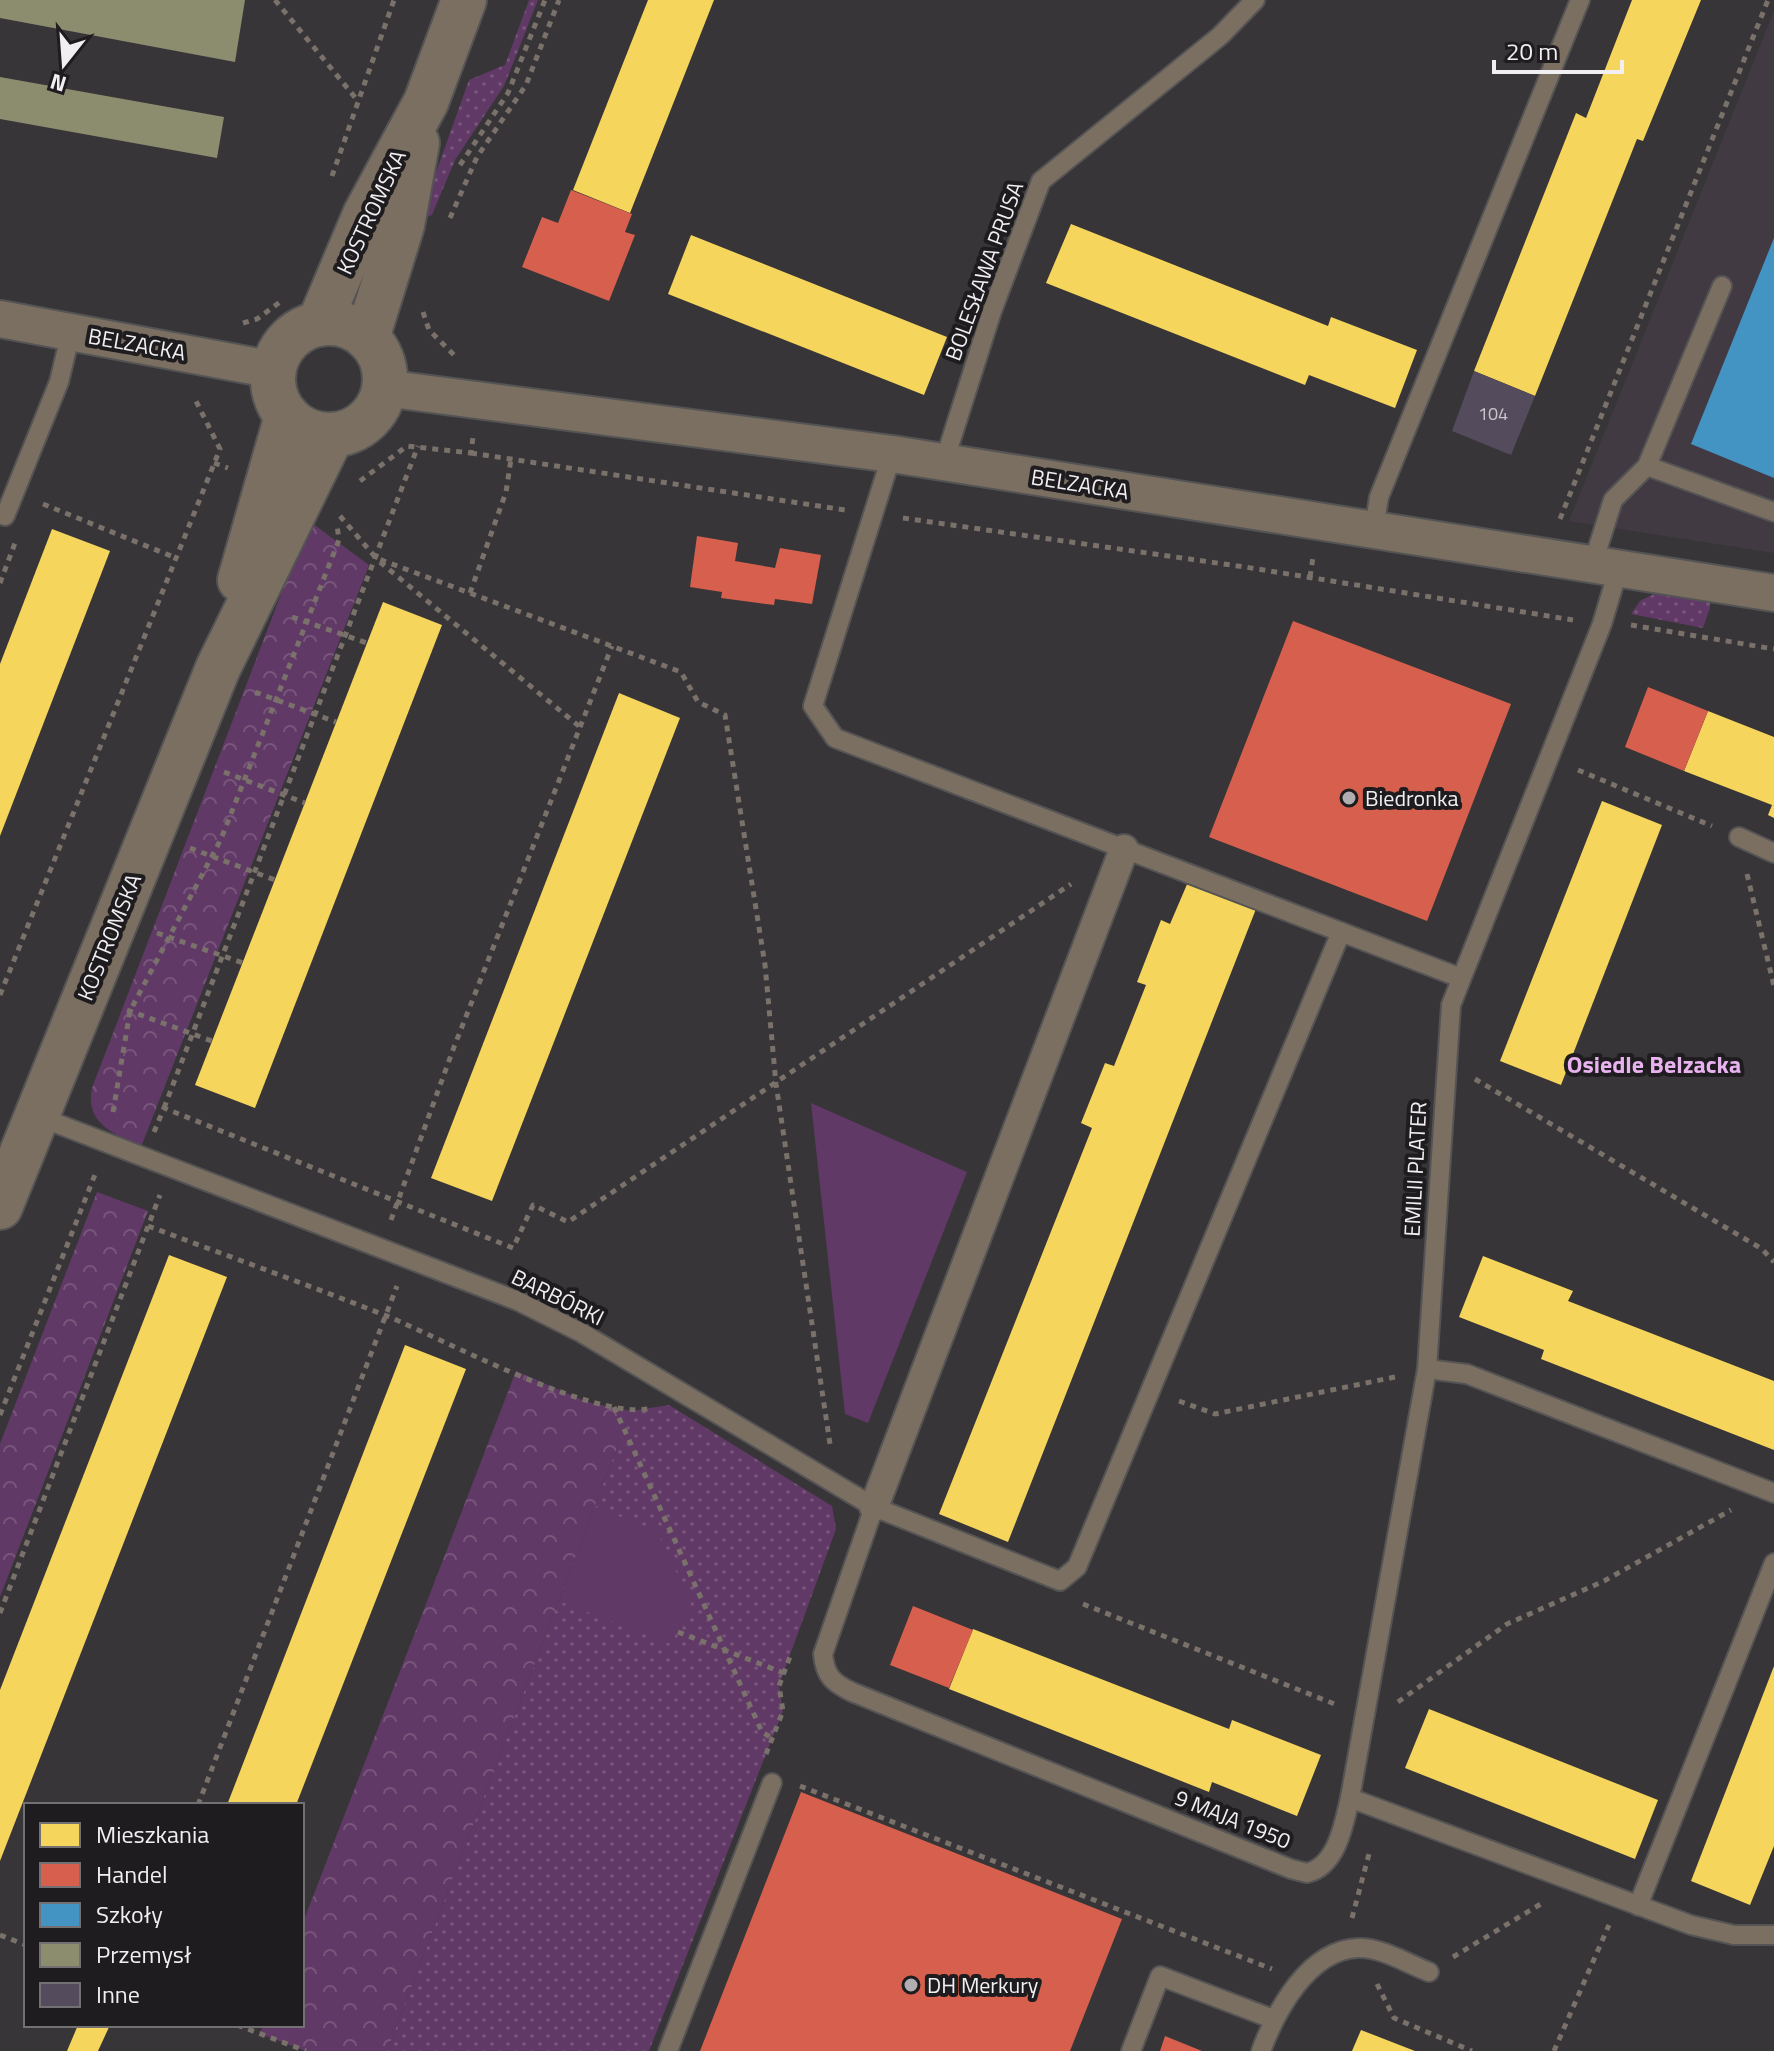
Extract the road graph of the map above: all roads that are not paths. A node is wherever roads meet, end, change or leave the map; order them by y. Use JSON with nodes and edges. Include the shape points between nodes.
{"nodes":[{"id":1,"x":464,"y":0,"type":"edge"},
{"id":2,"x":1255,"y":0,"type":"edge"},
{"id":3,"x":1580,"y":0,"type":"edge"},
{"id":4,"x":426,"y":102,"type":"junction"},
{"id":5,"x":1722,"y":286,"type":"dead end"},
{"id":6,"x":0,"y":319,"type":"edge"},
{"id":7,"x":319,"y":324,"type":"junction"},
{"id":8,"x":71,"y":332,"type":"junction"},
{"id":9,"x":367,"y":338,"type":"junction"},
{"id":10,"x":274,"y":370,"type":"junction"},
{"id":11,"x":384,"y":388,"type":"junction"},
{"id":12,"x":287,"y":416,"type":"junction"},
{"id":13,"x":332,"y":435,"type":"junction"},
{"id":14,"x":892,"y":454,"type":"junction"},
{"id":15,"x":944,"y":462,"type":"junction"},
{"id":16,"x":1647,"y":466,"type":"junction"},
{"id":17,"x":1774,"y":512,"type":"edge"},
{"id":18,"x":5,"y":516,"type":"dead end"},
{"id":19,"x":1374,"y":528,"type":"junction"},
{"id":20,"x":1606,"y":565,"type":"junction"},
{"id":21,"x":1774,"y":593,"type":"edge"},
{"id":22,"x":217,"y":672,"type":"junction"},
{"id":23,"x":1739,"y":837,"type":"road end"},
{"id":24,"x":1124,"y":849,"type":"junction"},
{"id":25,"x":1774,"y":853,"type":"edge"},
{"id":26,"x":1341,"y":932,"type":"junction"},
{"id":27,"x":1461,"y":978,"type":"junction"},
{"id":28,"x":37,"y":1116,"type":"junction"},
{"id":29,"x":0,"y":1207,"type":"edge"},
{"id":30,"x":1427,"y":1369,"type":"junction"},
{"id":31,"x":1770,"y":1491,"type":"edge"},
{"id":32,"x":874,"y":1507,"type":"junction"},
{"id":33,"x":1774,"y":1563,"type":"edge"},
{"id":34,"x":780,"y":1782,"type":"road end"},
{"id":35,"x":1350,"y":1798,"type":"junction"},
{"id":36,"x":1638,"y":1906,"type":"junction"},
{"id":37,"x":1774,"y":1935,"type":"edge"},
{"id":38,"x":1429,"y":1972,"type":"road end"},
{"id":39,"x":1273,"y":2019,"type":"junction"},
{"id":40,"x":668,"y":2051,"type":"edge"},
{"id":41,"x":1131,"y":2051,"type":"edge"},
{"id":42,"x":1261,"y":2051,"type":"edge"}],
"edges":[{"from":1,"to":4,"type":"street","name":"KOSTROMSKA"},
{"from":2,"to":15,"type":"lane","name":"BOLESŁAWA PRUSA","via":[[1220,36],[1041,181]]},
{"from":3,"to":19,"type":"lane","via":[[1379,497]]},
{"from":4,"to":7,"type":"street","name":"KOSTROMSKA","via":[[365,215]]},
{"from":4,"to":9,"type":"street","name":"KOSTROMSKA","via":[[402,225]]},
{"from":5,"to":16,"type":"lane"},
{"from":6,"to":8,"type":"street","name":"BELZACKA"},
{"from":7,"to":9,"type":"street","via":[[345,325]]},
{"from":7,"to":10,"type":"street","via":[[285,345]]},
{"from":8,"to":10,"type":"street","name":"BELZACKA"},
{"from":8,"to":18,"type":"lane","via":[[59,382]]},
{"from":9,"to":11,"type":"street","via":[[382,360]]},
{"from":10,"to":12,"type":"street","via":[[275,394]]},
{"from":11,"to":13,"type":"street","via":[[366,421]]},
{"from":11,"to":14,"type":"street","name":"BELZACKA"},
{"from":12,"to":13,"type":"street","via":[[307,430]]},
{"from":12,"to":22,"type":"street","name":"KOSTROMSKA"},
{"from":13,"to":22,"type":"street","name":"KOSTROMSKA"},
{"from":14,"to":15,"type":"street","name":"BELZACKA"},
{"from":14,"to":24,"type":"lane","via":[[813,706],[835,738]]},
{"from":15,"to":19,"type":"street","name":"BELZACKA"},
{"from":16,"to":17,"type":"lane"},
{"from":16,"to":20,"type":"lane","name":"EMILII PLATER","via":[[1613,500]]},
{"from":19,"to":20,"type":"street","name":"BELZACKA"},
{"from":20,"to":21,"type":"street","name":"BELZACKA"},
{"from":20,"to":27,"type":"lane","name":"EMILII PLATER","via":[[1602,624]]},
{"from":22,"to":28,"type":"street","name":"KOSTROMSKA"},
{"from":23,"to":25,"type":"lane"},
{"from":24,"to":26,"type":"lane"},
{"from":24,"to":32,"type":"street"},
{"from":26,"to":27,"type":"lane"},
{"from":26,"to":32,"type":"lane","name":"BARBÓRKI","via":[[1077,1567],[1060,1581]]},
{"from":27,"to":30,"type":"lane","name":"EMILII PLATER","via":[[1447,1028]]},
{"from":28,"to":29,"type":"street","name":"KOSTROMSKA"},
{"from":28,"to":32,"type":"lane","name":"BARBÓRKI","via":[[518,1301],[582,1333]]},
{"from":30,"to":31,"type":"lane","via":[[1467,1374]]},
{"from":30,"to":35,"type":"lane","name":"EMILII PLATER"},
{"from":32,"to":35,"type":"lane","name":"9 MAJA 1950","via":[[823,1654],[825,1671],[834,1683],[1307,1873],[1317,1871],[1334,1849]]},
{"from":33,"to":36,"type":"lane"},
{"from":34,"to":40,"type":"lane"},
{"from":35,"to":36,"type":"lane"},
{"from":36,"to":37,"type":"lane","via":[[1734,1935]]},
{"from":38,"to":39,"type":"lane","via":[[1373,1950],[1343,1951],[1328,1957],[1302,1981]]},
{"from":39,"to":41,"type":"lane","via":[[1160,1976]]},
{"from":39,"to":42,"type":"lane"}]}
